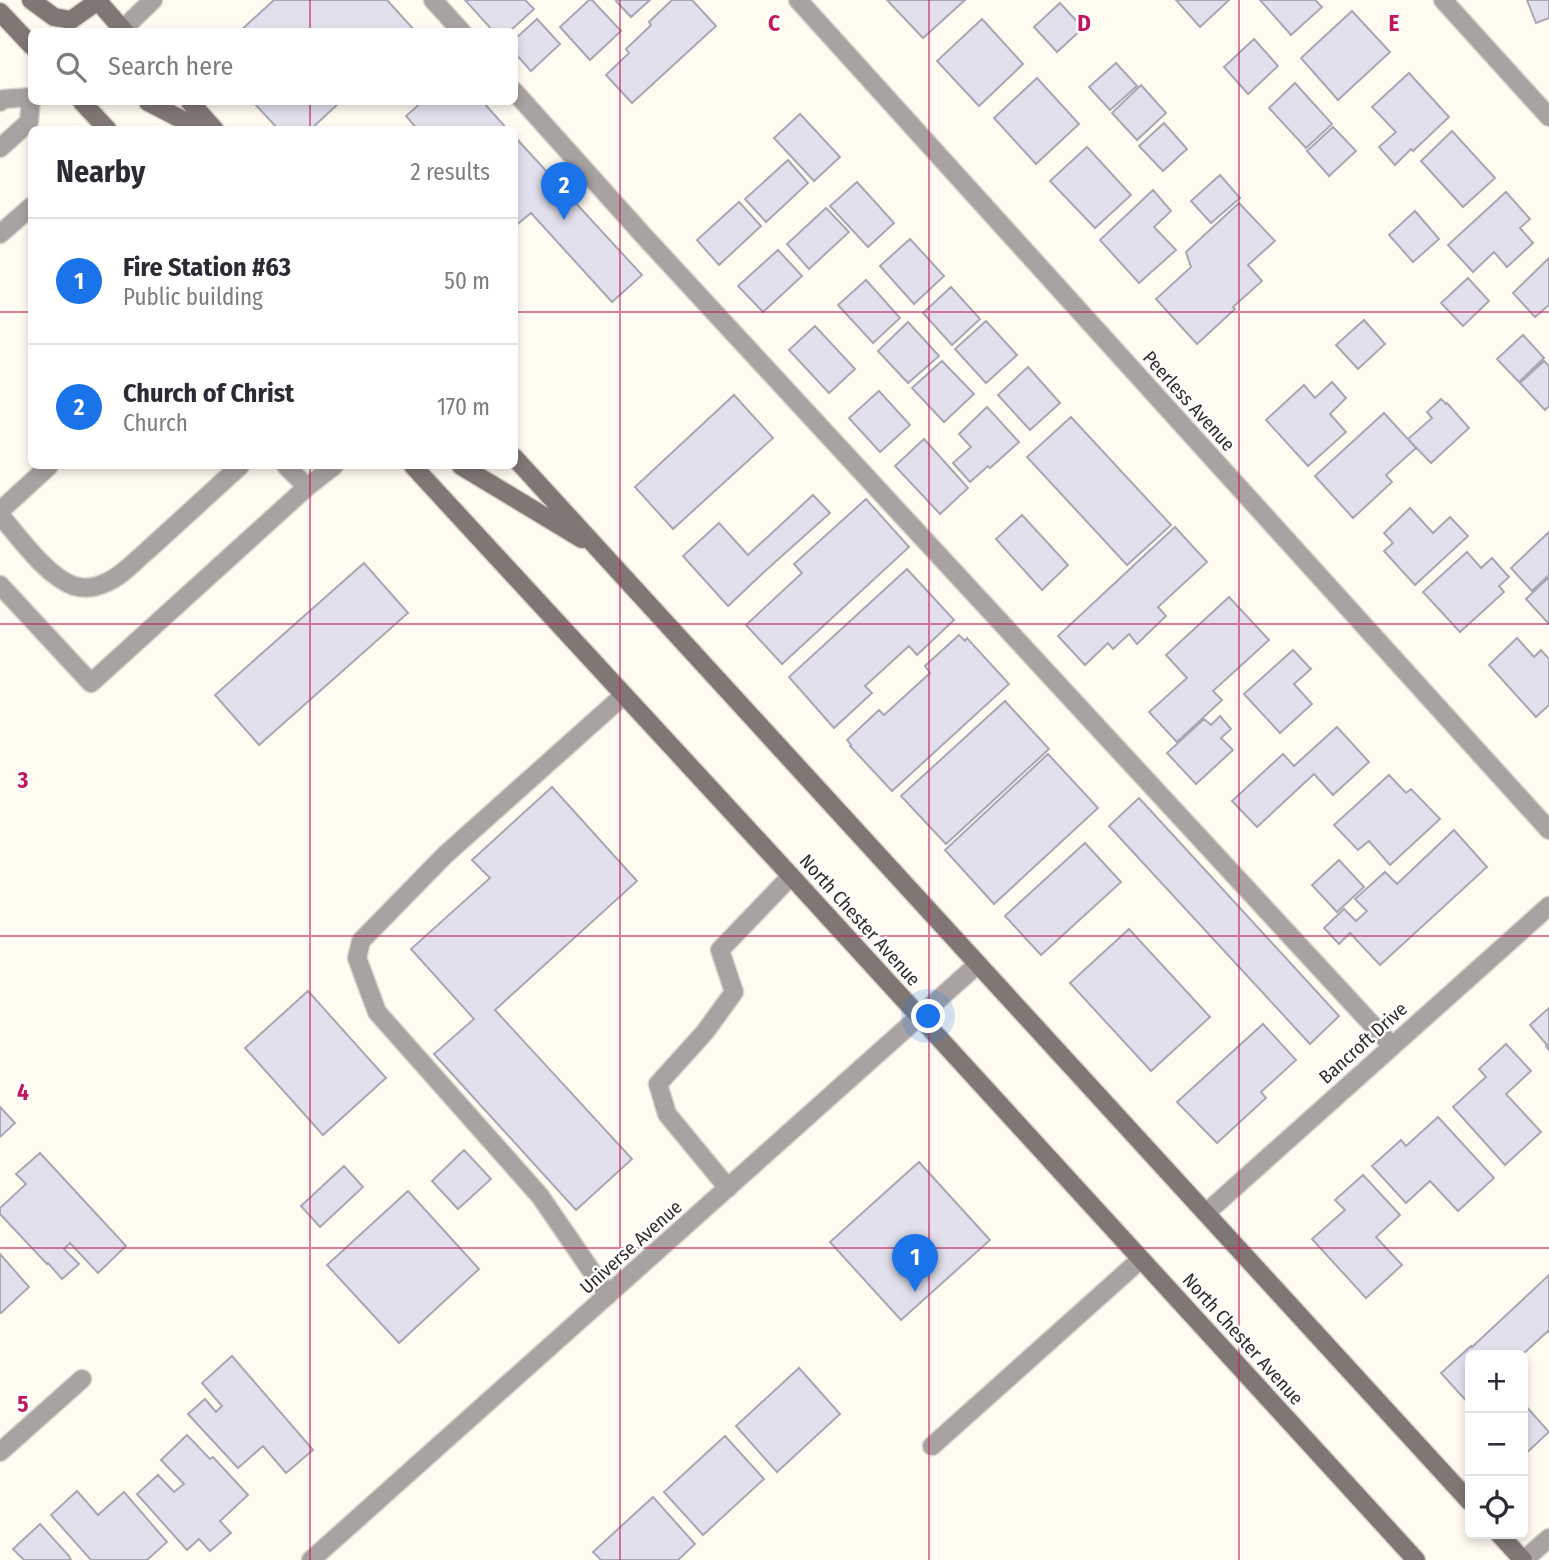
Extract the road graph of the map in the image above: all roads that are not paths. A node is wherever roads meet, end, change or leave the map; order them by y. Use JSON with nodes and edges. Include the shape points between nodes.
{"nodes":[{"id":1,"x":31,"y":0,"type":"edge"},
{"id":2,"x":97,"y":0,"type":"edge"},
{"id":3,"x":153,"y":0,"type":"edge"},
{"id":4,"x":433,"y":0,"type":"edge"},
{"id":5,"x":798,"y":0,"type":"edge"},
{"id":6,"x":1443,"y":0,"type":"edge"},
{"id":7,"x":0,"y":12,"type":"edge"},
{"id":8,"x":122,"y":28,"type":"edge"},
{"id":9,"x":126,"y":28,"type":"edge"},
{"id":10,"x":458,"y":28,"type":"edge"},
{"id":11,"x":28,"y":42,"type":"edge"},
{"id":12,"x":518,"y":95,"type":"edge"},
{"id":13,"x":28,"y":97,"type":"edge"},
{"id":14,"x":0,"y":102,"type":"edge"},
{"id":15,"x":30,"y":105,"type":"edge"},
{"id":16,"x":85,"y":105,"type":"edge"},
{"id":17,"x":154,"y":105,"type":"edge"},
{"id":18,"x":193,"y":105,"type":"edge"},
{"id":19,"x":1549,"y":117,"type":"edge"},
{"id":20,"x":104,"y":126,"type":"edge"},
{"id":21,"x":194,"y":126,"type":"edge"},
{"id":22,"x":211,"y":126,"type":"edge"},
{"id":23,"x":0,"y":148,"type":"edge"},
{"id":24,"x":28,"y":210,"type":"edge"},
{"id":25,"x":0,"y":234,"type":"edge"},
{"id":26,"x":518,"y":461,"type":"edge"},
{"id":27,"x":46,"y":469,"type":"edge"},
{"id":28,"x":237,"y":469,"type":"edge"},
{"id":29,"x":289,"y":469,"type":"edge"},
{"id":30,"x":330,"y":469,"type":"edge"},
{"id":31,"x":416,"y":469,"type":"edge"},
{"id":32,"x":466,"y":469,"type":"edge"},
{"id":33,"x":307,"y":487,"type":"junction"},
{"id":34,"x":0,"y":513,"type":"edge"},
{"id":35,"x":600,"y":550,"type":"junction"},
{"id":36,"x":0,"y":584,"type":"edge"},
{"id":37,"x":624,"y":695,"type":"junction"},
{"id":38,"x":1549,"y":830,"type":"edge"},
{"id":39,"x":791,"y":876,"type":"junction"},
{"id":40,"x":1549,"y":906,"type":"edge"},
{"id":41,"x":978,"y":964,"type":"junction"},
{"id":42,"x":920,"y":1017,"type":"junction"},
{"id":43,"x":1392,"y":1046,"type":"junction"},
{"id":44,"x":728,"y":1188,"type":"junction"},
{"id":45,"x":1206,"y":1213,"type":"junction"},
{"id":46,"x":1142,"y":1259,"type":"junction"},
{"id":47,"x":608,"y":1295,"type":"junction"},
{"id":48,"x":82,"y":1379,"type":"dead end"},
{"id":49,"x":932,"y":1446,"type":"dead end"},
{"id":50,"x":0,"y":1452,"type":"edge"},
{"id":51,"x":1465,"y":1497,"type":"edge"},
{"id":52,"x":1549,"y":1538,"type":"edge"},
{"id":53,"x":1504,"y":1539,"type":"edge"},
{"id":54,"x":312,"y":1560,"type":"edge"},
{"id":55,"x":1416,"y":1560,"type":"edge"},
{"id":56,"x":1524,"y":1560,"type":"edge"}],
"edges":[{"from":1,"to":2,"type":"main road","via":[[54,17],[71,20]]},
{"from":2,"to":8,"type":"main road"},
{"from":3,"to":9,"type":"street"},
{"from":4,"to":10,"type":"street"},
{"from":5,"to":38,"type":"street","name":"Peerless Avenue"},
{"from":6,"to":19,"type":"street"},
{"from":7,"to":11,"type":"main road"},
{"from":12,"to":43,"type":"street"},
{"from":13,"to":14,"type":"street"},
{"from":15,"to":23,"type":"street","via":[[29,122]]},
{"from":16,"to":20,"type":"main road"},
{"from":17,"to":21,"type":"main road"},
{"from":18,"to":22,"type":"main road"},
{"from":24,"to":25,"type":"street"},
{"from":26,"to":35,"type":"main road"},
{"from":27,"to":34,"type":"street"},
{"from":28,"to":34,"type":"street","via":[[121,573],[91,588],[60,579]]},
{"from":29,"to":33,"type":"street"},
{"from":30,"to":33,"type":"street"},
{"from":31,"to":37,"type":"main road","name":"North Chester Avenue"},
{"from":32,"to":35,"type":"main road"},
{"from":33,"to":36,"type":"street","via":[[91,683]]},
{"from":35,"to":41,"type":"main road"},
{"from":37,"to":39,"type":"main road","name":"North Chester Avenue"},
{"from":37,"to":47,"type":"street","via":[[445,855],[361,941],[358,958],[377,1012],[540,1196]]},
{"from":39,"to":42,"type":"main road","name":"North Chester Avenue"},
{"from":39,"to":44,"type":"street","via":[[720,950],[734,992],[658,1084],[667,1114]]},
{"from":40,"to":43,"type":"street","name":"Bancroft Drive"},
{"from":41,"to":42,"type":"street","name":"Universe Avenue"},
{"from":41,"to":45,"type":"main road"},
{"from":42,"to":44,"type":"street","name":"Universe Avenue"},
{"from":42,"to":46,"type":"main road","name":"North Chester Avenue"},
{"from":43,"to":45,"type":"street","name":"Bancroft Drive"},
{"from":44,"to":47,"type":"street","name":"Universe Avenue"},
{"from":45,"to":51,"type":"main road"},
{"from":46,"to":49,"type":"street"},
{"from":46,"to":55,"type":"main road","name":"North Chester Avenue"},
{"from":47,"to":54,"type":"street","name":"Universe Avenue"},
{"from":48,"to":50,"type":"street"},
{"from":52,"to":56,"type":"street"},
{"from":53,"to":56,"type":"main road"}]}
